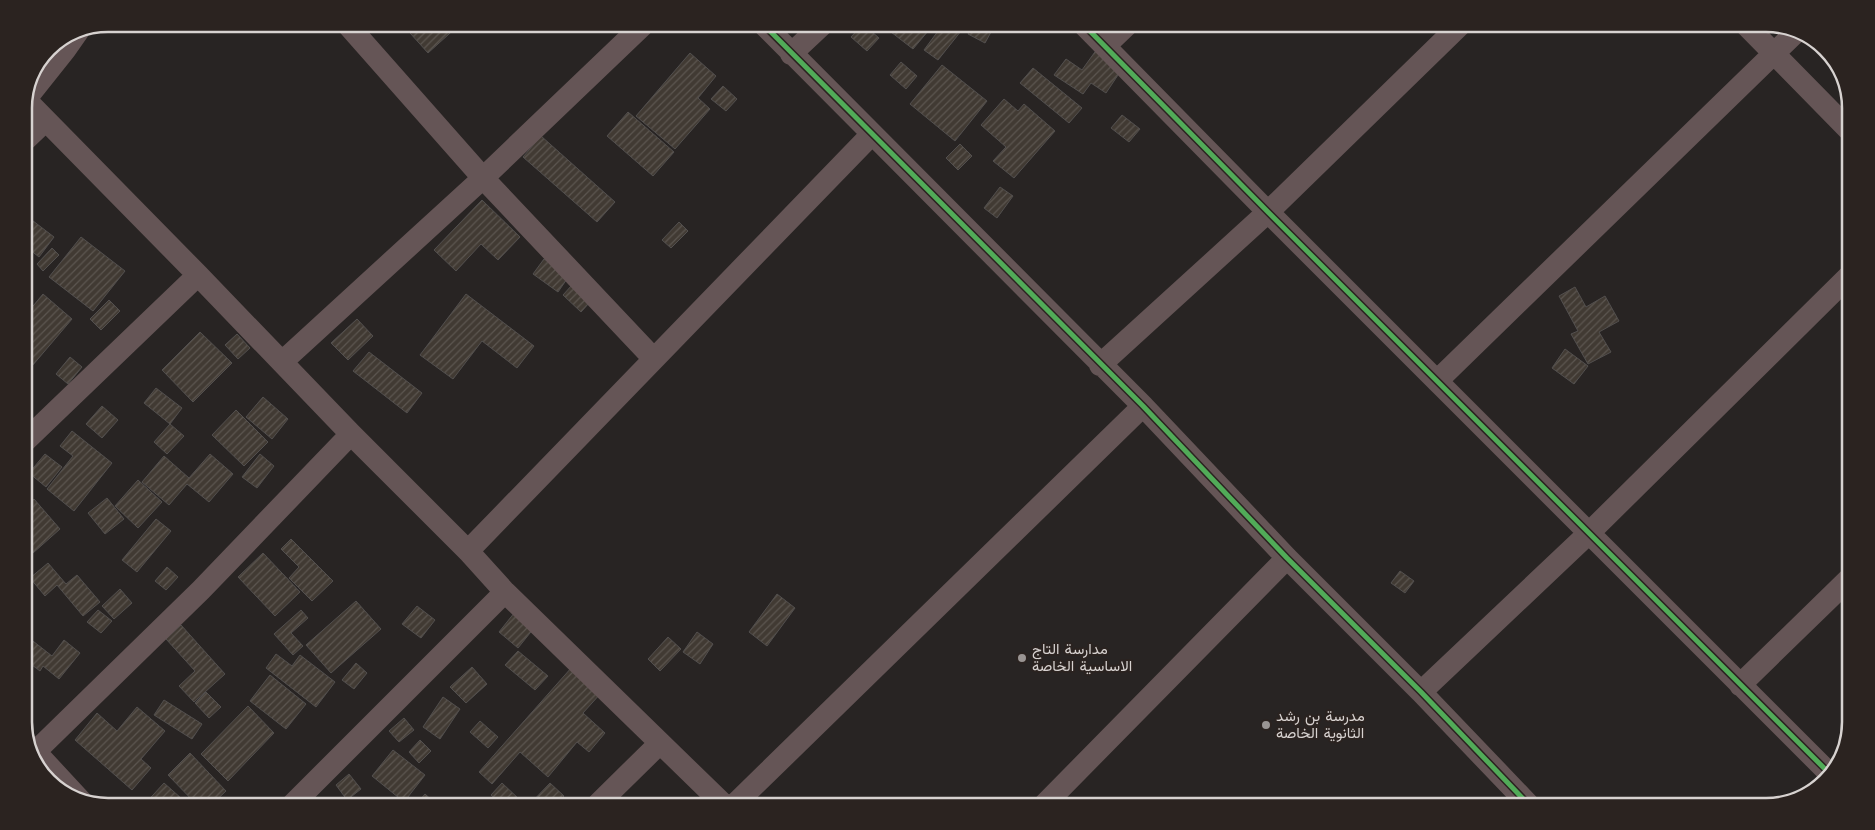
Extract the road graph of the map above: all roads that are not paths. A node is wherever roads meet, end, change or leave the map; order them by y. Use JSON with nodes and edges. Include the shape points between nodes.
{"nodes":[{"id":1,"x":353,"y":32,"type":"edge"},
{"id":2,"x":636,"y":32,"type":"edge"},
{"id":3,"x":770,"y":32,"type":"edge"},
{"id":4,"x":814,"y":32,"type":"edge"},
{"id":5,"x":1091,"y":32,"type":"edge"},
{"id":6,"x":1120,"y":32,"type":"edge"},
{"id":7,"x":1453,"y":32,"type":"edge"},
{"id":8,"x":1753,"y":32,"type":"edge"},
{"id":9,"x":1791,"y":37,"type":"edge"},
{"id":10,"x":68,"y":45,"type":"edge"},
{"id":11,"x":1105,"y":46,"type":"junction"},
{"id":12,"x":1774,"y":53,"type":"junction"},
{"id":13,"x":791,"y":54,"type":"junction"},
{"id":14,"x":35,"y":88,"type":"edge"},
{"id":15,"x":33,"y":108,"type":"edge"},
{"id":16,"x":45,"y":121,"type":"junction"},
{"id":17,"x":1842,"y":123,"type":"edge"},
{"id":18,"x":33,"y":133,"type":"edge"},
{"id":19,"x":872,"y":135,"type":"junction"},
{"id":20,"x":483,"y":178,"type":"junction"},
{"id":21,"x":1268,"y":212,"type":"junction"},
{"id":22,"x":198,"y":275,"type":"junction"},
{"id":23,"x":1842,"y":283,"type":"edge"},
{"id":24,"x":653,"y":358,"type":"junction"},
{"id":25,"x":282,"y":362,"type":"junction"},
{"id":26,"x":1100,"y":365,"type":"junction"},
{"id":27,"x":1437,"y":381,"type":"junction"},
{"id":28,"x":1142,"y":406,"type":"junction"},
{"id":29,"x":33,"y":433,"type":"edge"},
{"id":30,"x":351,"y":434,"type":"junction"},
{"id":31,"x":1589,"y":533,"type":"junction"},
{"id":32,"x":468,"y":551,"type":"junction"},
{"id":33,"x":1288,"y":558,"type":"junction"},
{"id":34,"x":1842,"y":586,"type":"edge"},
{"id":35,"x":505,"y":592,"type":"junction"},
{"id":36,"x":1740,"y":685,"type":"junction"},
{"id":37,"x":1421,"y":692,"type":"junction"},
{"id":38,"x":660,"y":743,"type":"junction"},
{"id":39,"x":37,"y":747,"type":"edge"},
{"id":40,"x":44,"y":762,"type":"edge"},
{"id":41,"x":1825,"y":770,"type":"edge"},
{"id":42,"x":65,"y":784,"type":"edge"},
{"id":43,"x":298,"y":798,"type":"edge"},
{"id":44,"x":604,"y":798,"type":"edge"},
{"id":45,"x":717,"y":798,"type":"edge"},
{"id":46,"x":740,"y":798,"type":"edge"},
{"id":47,"x":1051,"y":798,"type":"edge"},
{"id":48,"x":1520,"y":798,"type":"edge"}],
"edges":[{"from":1,"to":20,"type":"street"},
{"from":2,"to":20,"type":"street"},
{"from":3,"to":13,"type":"street"},
{"from":4,"to":13,"type":"street"},
{"from":5,"to":11,"type":"street"},
{"from":6,"to":11,"type":"street"},
{"from":7,"to":21,"type":"street"},
{"from":8,"to":12,"type":"street"},
{"from":9,"to":12,"type":"street"},
{"from":10,"to":14,"type":"street"},
{"from":11,"to":21,"type":"street"},
{"from":12,"to":17,"type":"street"},
{"from":12,"to":27,"type":"street"},
{"from":13,"to":19,"type":"street"},
{"from":15,"to":16,"type":"street"},
{"from":16,"to":18,"type":"street"},
{"from":16,"to":22,"type":"street"},
{"from":19,"to":24,"type":"street"},
{"from":19,"to":26,"type":"street"},
{"from":20,"to":24,"type":"street"},
{"from":20,"to":25,"type":"street"},
{"from":21,"to":26,"type":"street"},
{"from":21,"to":27,"type":"street"},
{"from":22,"to":25,"type":"street"},
{"from":22,"to":29,"type":"street"},
{"from":23,"to":31,"type":"street"},
{"from":24,"to":32,"type":"street"},
{"from":25,"to":30,"type":"street"},
{"from":26,"to":28,"type":"street"},
{"from":27,"to":31,"type":"street"},
{"from":28,"to":33,"type":"street"},
{"from":28,"to":46,"type":"street"},
{"from":30,"to":32,"type":"street"},
{"from":30,"to":39,"type":"street","via":[[201,590]]},
{"from":31,"to":36,"type":"street"},
{"from":31,"to":37,"type":"street"},
{"from":32,"to":35,"type":"street"},
{"from":33,"to":37,"type":"street"},
{"from":33,"to":47,"type":"street"},
{"from":34,"to":36,"type":"street"},
{"from":35,"to":38,"type":"street"},
{"from":35,"to":43,"type":"street"},
{"from":36,"to":41,"type":"street"},
{"from":37,"to":48,"type":"street"},
{"from":38,"to":44,"type":"street"},
{"from":38,"to":45,"type":"street"},
{"from":40,"to":42,"type":"street"}]}
